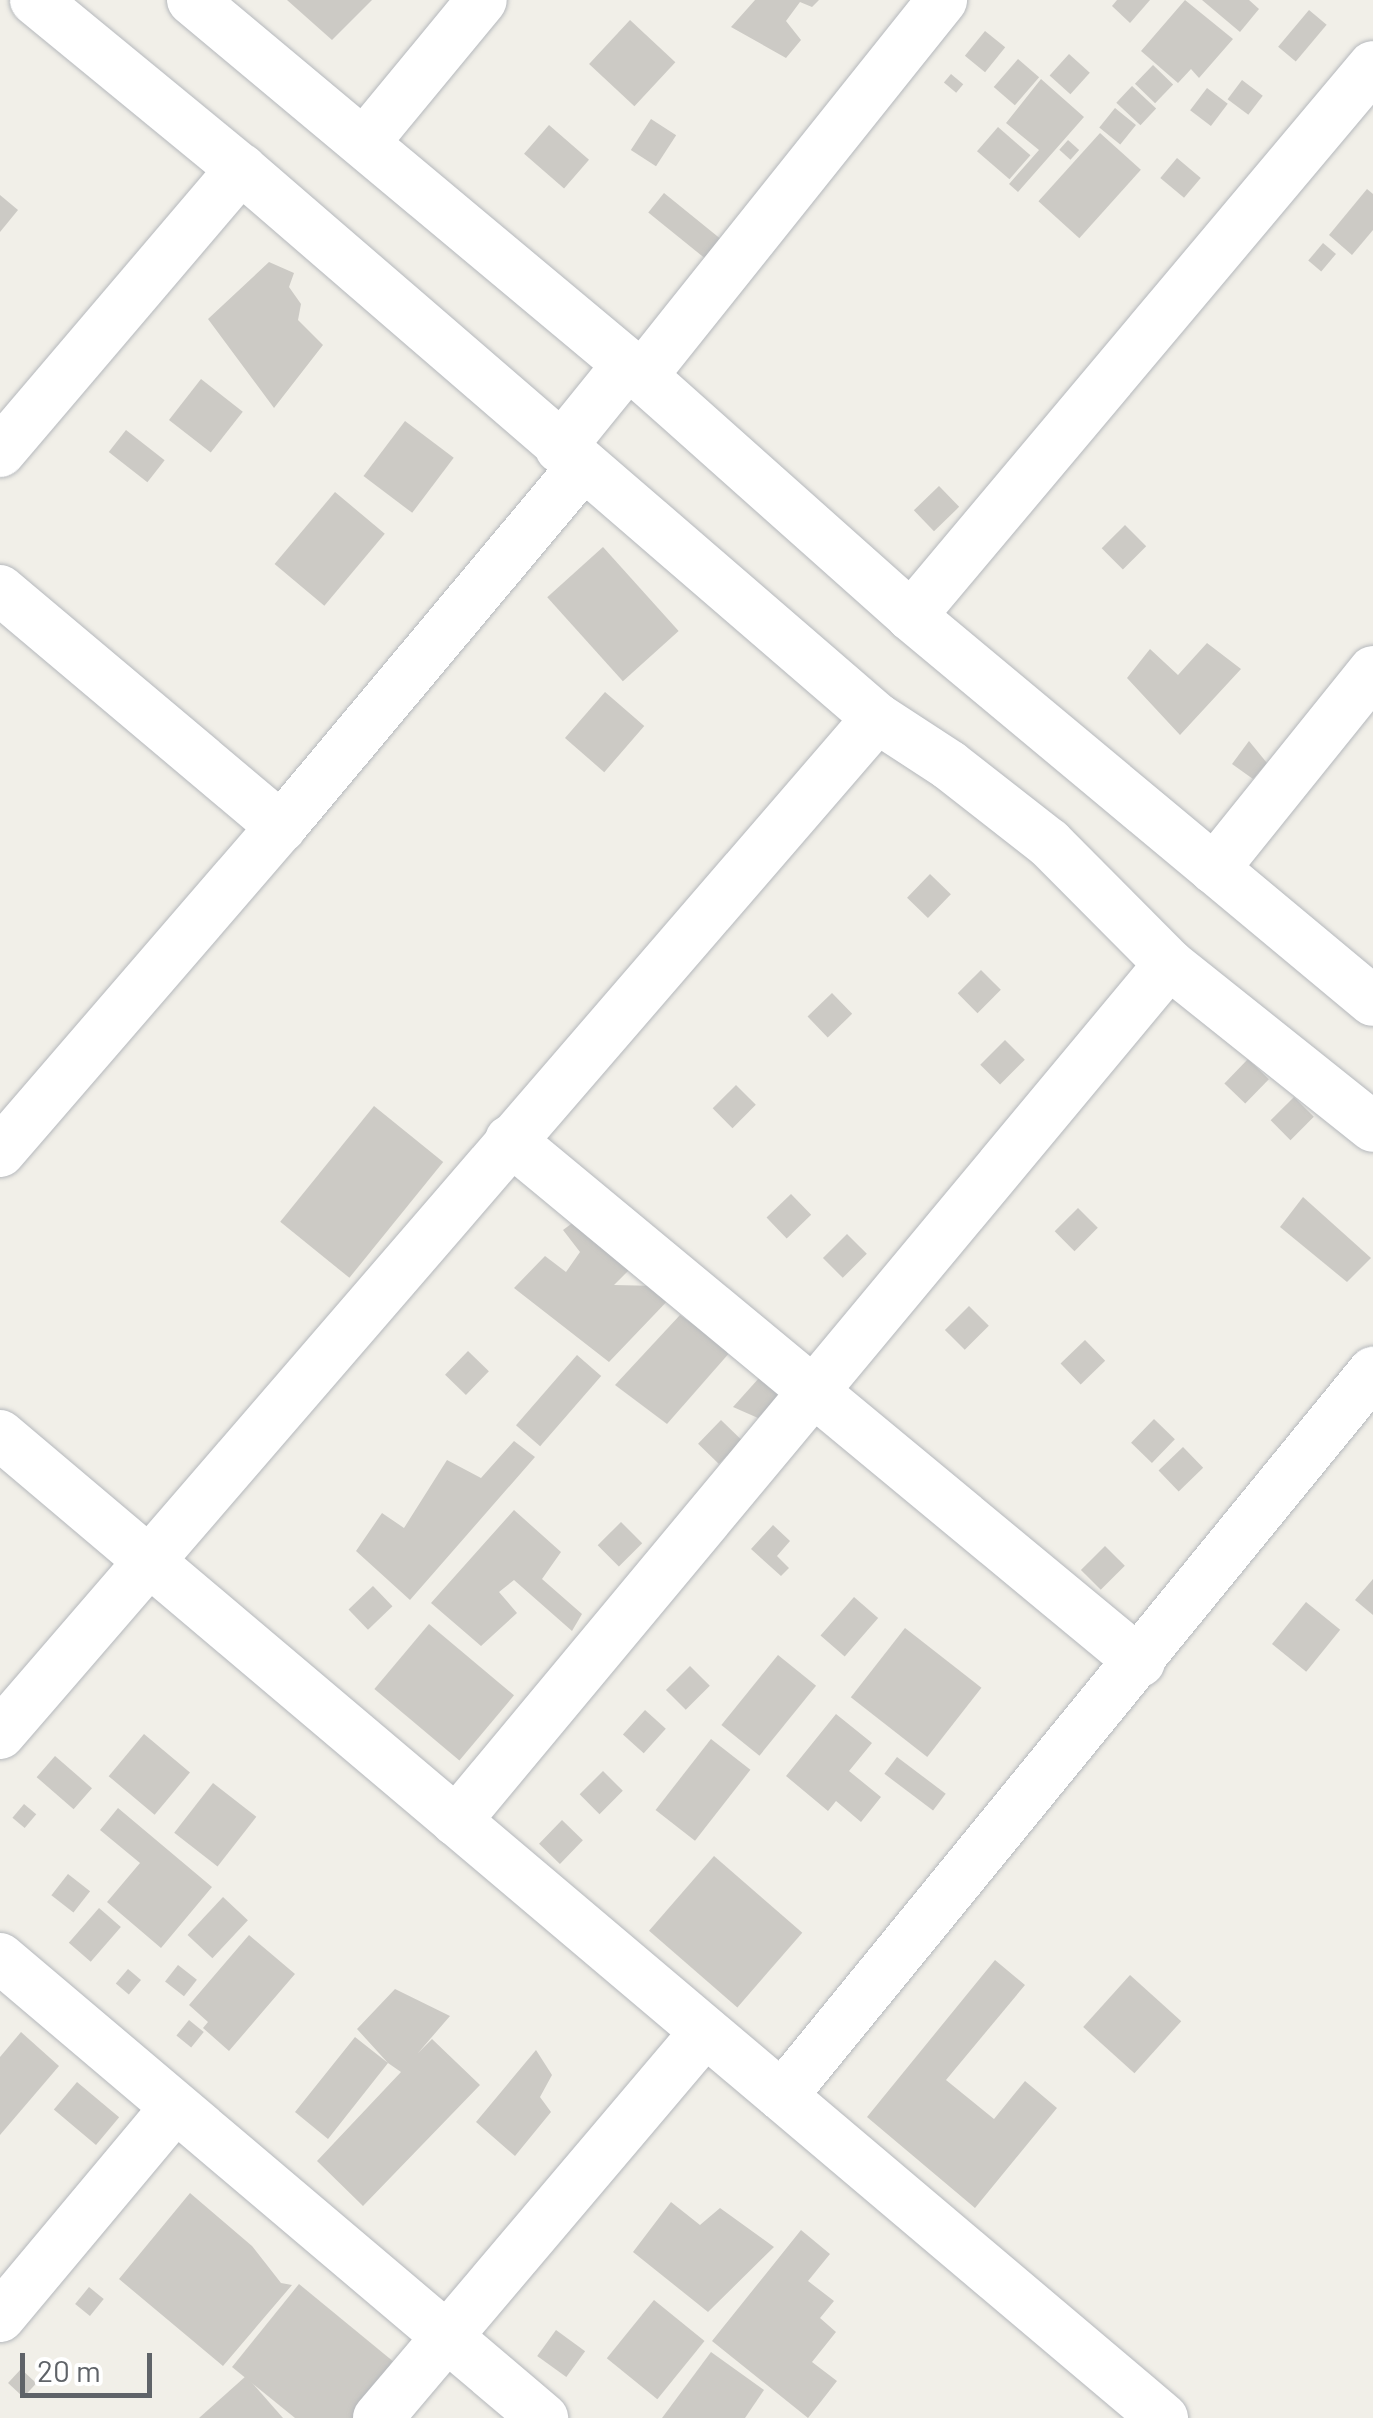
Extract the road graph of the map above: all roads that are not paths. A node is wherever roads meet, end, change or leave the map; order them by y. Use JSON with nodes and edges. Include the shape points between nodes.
{"nodes":[{"id":1,"x":34,"y":0,"type":"edge"},
{"id":2,"x":192,"y":0,"type":"edge"},
{"id":3,"x":482,"y":0,"type":"edge"},
{"id":4,"x":942,"y":0,"type":"edge"},
{"id":5,"x":1373,"y":66,"type":"edge"},
{"id":6,"x":364,"y":143,"type":"junction"},
{"id":7,"x":241,"y":169,"type":"junction"},
{"id":8,"x":635,"y":370,"type":"junction"},
{"id":9,"x":0,"y":452,"type":"edge"},
{"id":10,"x":571,"y":457,"type":"junction"},
{"id":11,"x":0,"y":590,"type":"edge"},
{"id":12,"x":910,"y":616,"type":"junction"},
{"id":13,"x":1373,"y":672,"type":"edge"},
{"id":14,"x":877,"y":718,"type":"junction"},
{"id":15,"x":281,"y":827,"type":"junction"},
{"id":16,"x":1214,"y":869,"type":"junction"},
{"id":17,"x":1169,"y":964,"type":"junction"},
{"id":18,"x":1373,"y":1000,"type":"edge"},
{"id":19,"x":1373,"y":1127,"type":"edge"},
{"id":20,"x":510,"y":1140,"type":"junction"},
{"id":21,"x":0,"y":1152,"type":"edge"},
{"id":22,"x":1373,"y":1372,"type":"edge"},
{"id":23,"x":814,"y":1392,"type":"junction"},
{"id":24,"x":0,"y":1435,"type":"edge"},
{"id":25,"x":148,"y":1562,"type":"junction"},
{"id":26,"x":1140,"y":1662,"type":"junction"},
{"id":27,"x":0,"y":1734,"type":"edge"},
{"id":28,"x":456,"y":1821,"type":"junction"},
{"id":29,"x":0,"y":1958,"type":"edge"},
{"id":30,"x":705,"y":2032,"type":"junction"},
{"id":31,"x":782,"y":2096,"type":"junction"},
{"id":32,"x":175,"y":2108,"type":"junction"},
{"id":33,"x":0,"y":2316,"type":"edge"},
{"id":34,"x":446,"y":2337,"type":"junction"},
{"id":35,"x":378,"y":2418,"type":"edge"},
{"id":36,"x":543,"y":2418,"type":"edge"},
{"id":37,"x":1164,"y":2418,"type":"edge"}],
"edges":[{"from":1,"to":7,"type":"street"},
{"from":2,"to":6,"type":"street"},
{"from":3,"to":6,"type":"street"},
{"from":4,"to":8,"type":"street"},
{"from":5,"to":12,"type":"street"},
{"from":6,"to":8,"type":"street"},
{"from":7,"to":9,"type":"street"},
{"from":7,"to":10,"type":"street"},
{"from":8,"to":10,"type":"street"},
{"from":8,"to":12,"type":"street"},
{"from":10,"to":14,"type":"street"},
{"from":10,"to":15,"type":"street"},
{"from":11,"to":15,"type":"street"},
{"from":12,"to":16,"type":"street"},
{"from":13,"to":16,"type":"street"},
{"from":14,"to":17,"type":"street","via":[[1037,833]]},
{"from":14,"to":20,"type":"street"},
{"from":15,"to":21,"type":"street"},
{"from":16,"to":18,"type":"street"},
{"from":17,"to":19,"type":"street"},
{"from":17,"to":23,"type":"street"},
{"from":20,"to":23,"type":"street"},
{"from":20,"to":25,"type":"street"},
{"from":22,"to":26,"type":"street"},
{"from":23,"to":26,"type":"street"},
{"from":23,"to":28,"type":"street"},
{"from":24,"to":25,"type":"street"},
{"from":25,"to":27,"type":"street"},
{"from":25,"to":28,"type":"street"},
{"from":26,"to":31,"type":"street"},
{"from":28,"to":30,"type":"street"},
{"from":29,"to":32,"type":"street"},
{"from":30,"to":31,"type":"street"},
{"from":30,"to":34,"type":"street"},
{"from":31,"to":37,"type":"street"},
{"from":32,"to":33,"type":"street"},
{"from":32,"to":34,"type":"street"},
{"from":34,"to":35,"type":"street"},
{"from":34,"to":36,"type":"street"}]}
